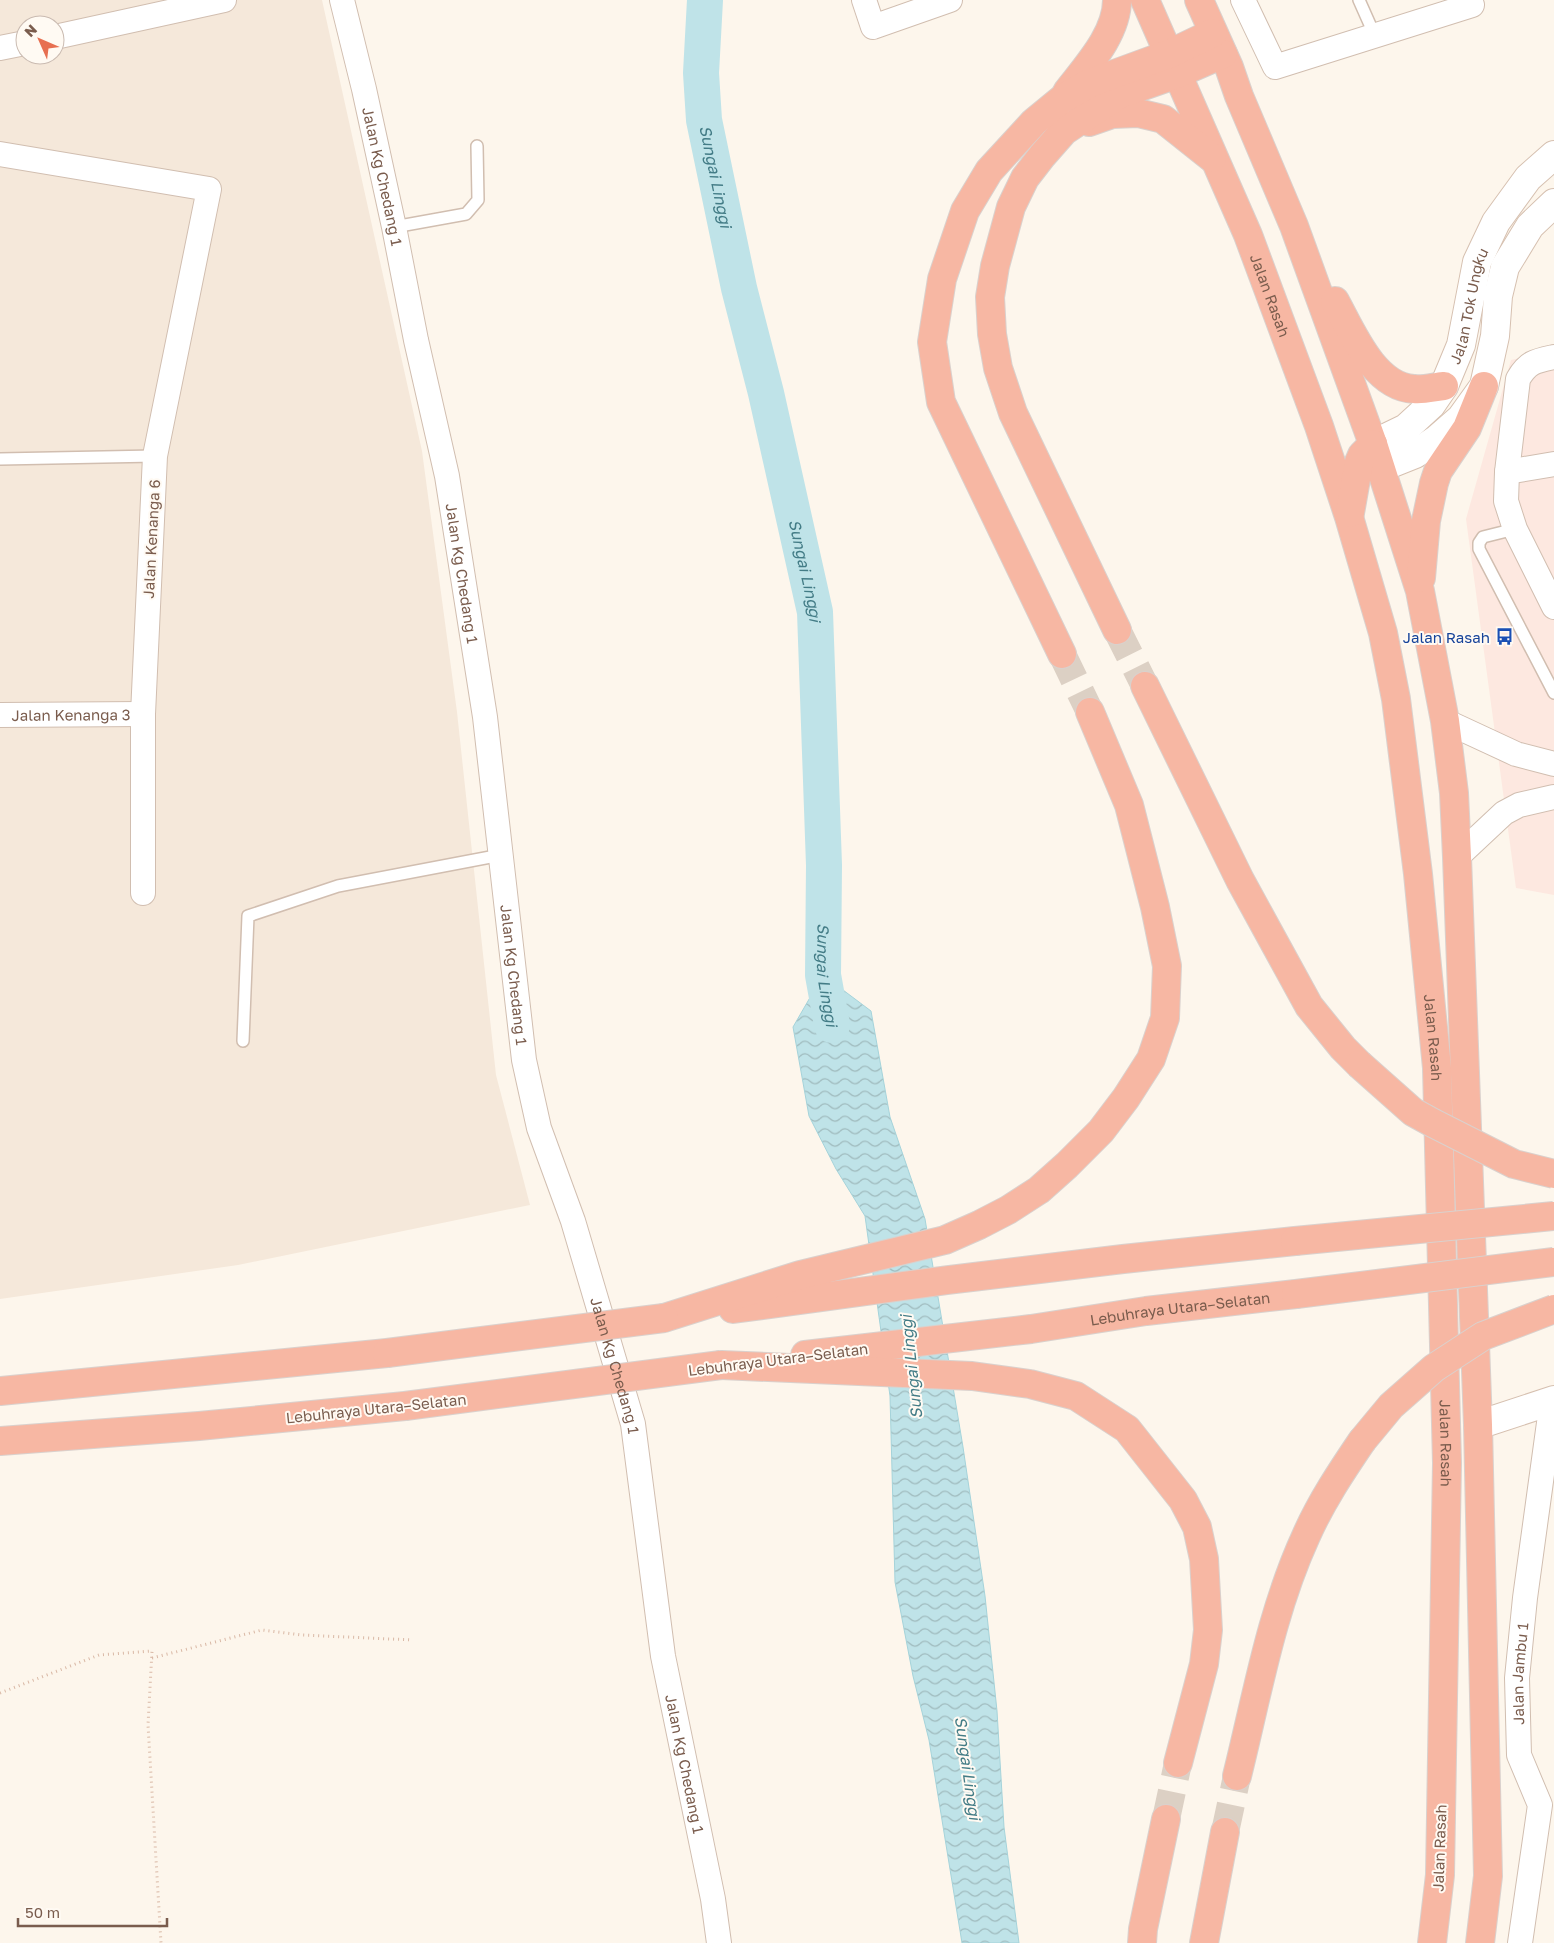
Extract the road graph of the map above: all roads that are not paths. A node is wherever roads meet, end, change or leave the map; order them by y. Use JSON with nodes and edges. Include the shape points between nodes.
{"nodes":[{"id":1,"x":224,"y":0,"type":"edge"},
{"id":2,"x":342,"y":0,"type":"edge"},
{"id":3,"x":864,"y":0,"type":"edge"},
{"id":4,"x":950,"y":0,"type":"edge"},
{"id":5,"x":1117,"y":0,"type":"edge"},
{"id":6,"x":1145,"y":0,"type":"edge"},
{"id":7,"x":1199,"y":0,"type":"edge"},
{"id":8,"x":1244,"y":0,"type":"edge"},
{"id":9,"x":1359,"y":0,"type":"edge"},
{"id":10,"x":1471,"y":2,"type":"edge"},
{"id":11,"x":65,"y":34,"type":"edge"},
{"id":12,"x":1375,"y":36,"type":"junction"},
{"id":13,"x":1218,"y":44,"type":"junction"},
{"id":14,"x":15,"y":45,"type":"edge"},
{"id":15,"x":0,"y":48,"type":"edge"},
{"id":16,"x":1173,"y":64,"type":"junction"},
{"id":17,"x":1062,"y":99,"type":"junction"},
{"id":18,"x":1064,"y":131,"type":"junction"},
{"id":19,"x":477,"y":146,"type":"dead end"},
{"id":20,"x":1554,"y":155,"type":"edge"},
{"id":21,"x":0,"y":158,"type":"edge"},
{"id":22,"x":1214,"y":160,"type":"junction"},
{"id":23,"x":1554,"y":203,"type":"edge"},
{"id":24,"x":1294,"y":226,"type":"junction"},
{"id":25,"x":394,"y":227,"type":"junction"},
{"id":26,"x":1554,"y":357,"type":"edge"},
{"id":27,"x":1444,"y":386,"type":"junction"},
{"id":28,"x":1484,"y":386,"type":"junction"},
{"id":29,"x":1319,"y":426,"type":"junction"},
{"id":30,"x":155,"y":456,"type":"junction"},
{"id":31,"x":1371,"y":458,"type":"junction"},
{"id":32,"x":0,"y":459,"type":"edge"},
{"id":33,"x":1554,"y":464,"type":"edge"},
{"id":34,"x":1507,"y":472,"type":"junction"},
{"id":35,"x":1349,"y":517,"type":"junction"},
{"id":36,"x":1515,"y":529,"type":"junction"},
{"id":37,"x":1420,"y":591,"type":"junction"},
{"id":38,"x":1554,"y":608,"type":"edge"},
{"id":39,"x":1117,"y":630,"type":"tunnel mouth"},
{"id":40,"x":1062,"y":654,"type":"tunnel mouth"},
{"id":41,"x":1145,"y":686,"type":"tunnel mouth"},
{"id":42,"x":1554,"y":693,"type":"edge"},
{"id":43,"x":1090,"y":712,"type":"tunnel mouth"},
{"id":44,"x":142,"y":714,"type":"junction"},
{"id":45,"x":0,"y":715,"type":"edge"},
{"id":46,"x":1445,"y":720,"type":"junction"},
{"id":47,"x":1554,"y":764,"type":"edge"},
{"id":48,"x":1554,"y":797,"type":"edge"},
{"id":49,"x":501,"y":855,"type":"junction"},
{"id":50,"x":1458,"y":857,"type":"junction"},
{"id":51,"x":143,"y":894,"type":"dead end"},
{"id":52,"x":243,"y":1041,"type":"dead end"},
{"id":53,"x":1554,"y":1174,"type":"edge"},
{"id":54,"x":1554,"y":1216,"type":"edge"},
{"id":55,"x":1554,"y":1262,"type":"edge"},
{"id":56,"x":1554,"y":1309,"type":"edge"},
{"id":57,"x":664,"y":1318,"type":"junction"},
{"id":58,"x":721,"y":1365,"type":"junction"},
{"id":59,"x":0,"y":1391,"type":"edge"},
{"id":60,"x":1553,"y":1400,"type":"edge"},
{"id":61,"x":1478,"y":1426,"type":"junction"},
{"id":62,"x":0,"y":1441,"type":"edge"},
{"id":63,"x":1178,"y":1763,"type":"tunnel mouth"},
{"id":64,"x":1237,"y":1776,"type":"tunnel mouth"},
{"id":65,"x":1166,"y":1819,"type":"tunnel mouth"},
{"id":66,"x":1224,"y":1832,"type":"tunnel mouth"},
{"id":67,"x":719,"y":1943,"type":"edge"},
{"id":68,"x":1142,"y":1943,"type":"edge"},
{"id":69,"x":1204,"y":1943,"type":"edge"},
{"id":70,"x":1432,"y":1943,"type":"edge"},
{"id":71,"x":1480,"y":1943,"type":"edge"},
{"id":72,"x":1520,"y":1943,"type":"edge"}],
"edges":[{"from":1,"to":11,"type":"street"},
{"from":2,"to":25,"type":"street","name":"Jalan Kg Chedang 1"},
{"from":3,"to":4,"type":"street","via":[[874,27]]},
{"from":5,"to":17,"type":"highway","via":[[1117,10],[1107,34]]},
{"from":6,"to":16,"type":"highway","name":"Jalan Rasah"},
{"from":7,"to":13,"type":"highway","name":"Jalan Rasah"},
{"from":8,"to":12,"type":"street","via":[[1275,67]]},
{"from":9,"to":12,"type":"lane"},
{"from":10,"to":12,"type":"street"},
{"from":13,"to":16,"type":"highway"},
{"from":13,"to":24,"type":"highway","name":"Jalan Rasah"},
{"from":14,"to":15,"type":"street"},
{"from":16,"to":17,"type":"highway","via":[[1090,83]]},
{"from":16,"to":18,"type":"highway"},
{"from":16,"to":22,"type":"highway","name":"Jalan Rasah"},
{"from":17,"to":40,"type":"highway","via":[[1034,122],[989,171],[965,211],[942,279],[932,342],[942,402]]},
{"from":18,"to":22,"type":"highway","via":[[1112,114],[1138,113],[1163,119]]},
{"from":18,"to":39,"type":"highway","via":[[1025,178],[1011,207],[990,297],[992,334],[998,368],[1013,413]]},
{"from":19,"to":25,"type":"lane","via":[[478,200],[466,214]]},
{"from":20,"to":27,"type":"main road","name":"Jalan Tok Ungku","via":[[1528,178],[1496,222],[1477,262],[1461,344]]},
{"from":21,"to":30,"type":"street","name":"Jalan Kenanga 6","via":[[209,189]]},
{"from":22,"to":29,"type":"highway","name":"Jalan Rasah","via":[[1248,235]]},
{"from":23,"to":28,"type":"main road","name":"Jalan Tok Ungku","via":[[1530,226],[1505,268]]},
{"from":24,"to":27,"type":"highway","via":[[1364,354],[1377,370],[1391,382],[1407,388]]},
{"from":24,"to":31,"type":"highway","name":"Jalan Rasah"},
{"from":25,"to":49,"type":"street","name":"Jalan Kg Chedang 1","via":[[447,476],[485,717]]},
{"from":26,"to":34,"type":"street","via":[[1532,362],[1518,379]]},
{"from":27,"to":31,"type":"main road","name":"Jalan Tok Ungku","via":[[1431,405]]},
{"from":28,"to":31,"type":"main road","name":"Jalan Tok Ungku","via":[[1460,418],[1415,454]]},
{"from":28,"to":37,"type":"highway","via":[[1467,428],[1434,483],[1426,521]]},
{"from":29,"to":31,"type":"highway","via":[[1349,455]]},
{"from":29,"to":35,"type":"highway","name":"Jalan Rasah"},
{"from":30,"to":32,"type":"lane"},
{"from":30,"to":44,"type":"street","name":"Jalan Kenanga 6"},
{"from":31,"to":35,"type":"highway"},
{"from":31,"to":37,"type":"highway","name":"Jalan Rasah"},
{"from":33,"to":34,"type":"street"},
{"from":34,"to":36,"type":"street","via":[[1506,501]]},
{"from":35,"to":70,"type":"highway","name":"Jalan Rasah","via":[[1384,633],[1396,700],[1418,874],[1437,1068],[1447,1463],[1440,1875]]},
{"from":36,"to":38,"type":"street"},
{"from":36,"to":42,"type":"lane","via":[[1483,537],[1479,549]]},
{"from":37,"to":46,"type":"highway","name":"Jalan Rasah"},
{"from":41,"to":53,"type":"highway","bridge":true,"via":[[1240,880],[1309,1006],[1343,1048],[1413,1112],[1514,1164]]},
{"from":43,"to":57,"type":"highway","via":[[1130,805],[1167,966],[1164,1018],[1151,1059],[1126,1098],[1101,1131],[1067,1165],[1039,1190],[1008,1210],[945,1240],[800,1275]]},
{"from":44,"to":45,"type":"street","name":"Jalan Kenanga 3"},
{"from":44,"to":51,"type":"street","name":"Jalan Kenanga 6"},
{"from":46,"to":47,"type":"street","via":[[1516,754]]},
{"from":46,"to":50,"type":"highway","name":"Jalan Rasah"},
{"from":48,"to":50,"type":"street","via":[[1519,805],[1504,813]]},
{"from":49,"to":52,"type":"lane","via":[[338,886],[248,916]]},
{"from":49,"to":67,"type":"street","name":"Jalan Kg Chedang 1","via":[[524,1060],[539,1128],[573,1221],[633,1424],[664,1656]]},
{"from":50,"to":61,"type":"highway","name":"Jalan Rasah"},
{"from":54,"to":57,"type":"highway","bridge":true,"via":[[1123,1259]]},
{"from":55,"to":58,"type":"highway","name":"Lebuhraya Utara–Selatan","bridge":true},
{"from":56,"to":64,"type":"highway","bridge":true,"via":[[1483,1336],[1434,1368],[1391,1406],[1362,1441],[1321,1505],[1290,1574]]},
{"from":57,"to":59,"type":"highway","bridge":true,"via":[[386,1353]]},
{"from":58,"to":62,"type":"highway","name":"Lebuhraya Utara–Selatan","bridge":true,"via":[[405,1406]]},
{"from":58,"to":63,"type":"highway","via":[[972,1376],[1030,1384],[1076,1396],[1128,1428],[1183,1500],[1197,1528],[1204,1559],[1208,1630],[1204,1664]]},
{"from":60,"to":61,"type":"main road","name":"Jalan Jambu 1"},
{"from":60,"to":72,"type":"street","name":"Jalan Jambu 1","via":[[1517,1678],[1519,1755],[1540,1805]]},
{"from":61,"to":71,"type":"highway","name":"Jalan Rasah","via":[[1488,1876]]},
{"from":65,"to":68,"type":"highway"},
{"from":66,"to":69,"type":"highway"}]}
